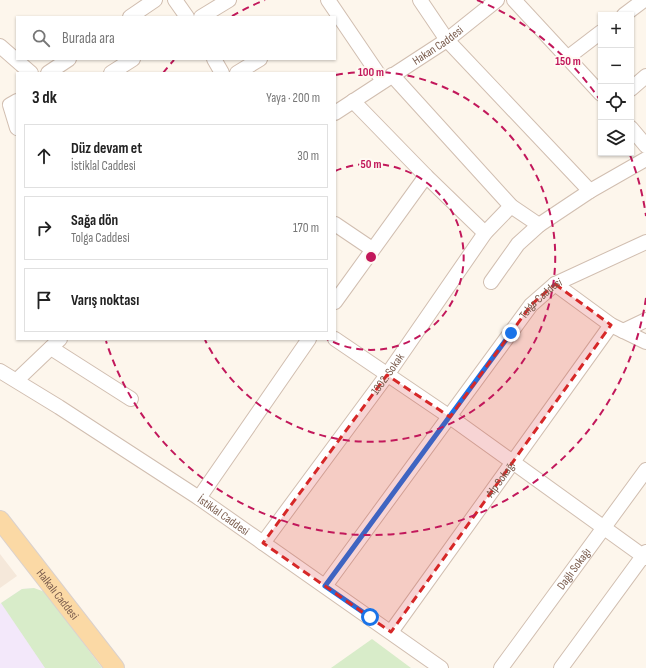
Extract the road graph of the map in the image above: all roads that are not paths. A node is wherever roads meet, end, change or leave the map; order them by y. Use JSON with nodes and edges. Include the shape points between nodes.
{"nodes":[{"id":1,"x":155,"y":0,"type":"edge"},
{"id":2,"x":175,"y":0,"type":"edge"},
{"id":3,"x":229,"y":0,"type":"edge"},
{"id":4,"x":328,"y":0,"type":"edge"},
{"id":5,"x":420,"y":0,"type":"edge"},
{"id":6,"x":497,"y":0,"type":"edge"},
{"id":7,"x":514,"y":0,"type":"edge"},
{"id":8,"x":638,"y":2,"type":"edge"},
{"id":9,"x":627,"y":12,"type":"edge"},
{"id":10,"x":333,"y":15,"type":"edge"},
{"id":11,"x":131,"y":16,"type":"edge"},
{"id":12,"x":186,"y":16,"type":"edge"},
{"id":13,"x":203,"y":16,"type":"edge"},
{"id":14,"x":336,"y":18,"type":"edge"},
{"id":15,"x":598,"y":34,"type":"edge"},
{"id":16,"x":447,"y":40,"type":"junction"},
{"id":17,"x":0,"y":46,"type":"edge"},
{"id":18,"x":567,"y":58,"type":"junction"},
{"id":19,"x":16,"y":60,"type":"edge"},
{"id":20,"x":16,"y":60,"type":"edge"},
{"id":21,"x":68,"y":60,"type":"edge"},
{"id":22,"x":131,"y":60,"type":"edge"},
{"id":23,"x":215,"y":60,"type":"edge"},
{"id":24,"x":258,"y":60,"type":"edge"},
{"id":25,"x":30,"y":72,"type":"edge"},
{"id":26,"x":50,"y":72,"type":"edge"},
{"id":27,"x":113,"y":72,"type":"edge"},
{"id":28,"x":221,"y":72,"type":"edge"},
{"id":29,"x":239,"y":72,"type":"edge"},
{"id":30,"x":646,"y":76,"type":"edge"},
{"id":31,"x":387,"y":78,"type":"junction"},
{"id":32,"x":634,"y":86,"type":"edge"},
{"id":33,"x":598,"y":91,"type":"edge"},
{"id":34,"x":353,"y":101,"type":"junction"},
{"id":35,"x":16,"y":102,"type":"edge"},
{"id":36,"x":336,"y":112,"type":"edge"},
{"id":37,"x":16,"y":125,"type":"edge"},
{"id":38,"x":634,"y":132,"type":"edge"},
{"id":39,"x":646,"y":146,"type":"edge"},
{"id":40,"x":646,"y":159,"type":"edge"},
{"id":41,"x":426,"y":176,"type":"junction"},
{"id":42,"x":590,"y":191,"type":"junction"},
{"id":43,"x":511,"y":206,"type":"junction"},
{"id":44,"x":539,"y":224,"type":"junction"},
{"id":45,"x":336,"y":225,"type":"edge"},
{"id":46,"x":485,"y":232,"type":"junction"},
{"id":47,"x":646,"y":242,"type":"edge"},
{"id":48,"x":372,"y":249,"type":"junction"},
{"id":49,"x":491,"y":282,"type":"dead end"},
{"id":50,"x":555,"y":284,"type":"junction"},
{"id":51,"x":336,"y":301,"type":"edge"},
{"id":52,"x":646,"y":320,"type":"edge"},
{"id":53,"x":617,"y":328,"type":"junction"},
{"id":54,"x":336,"y":339,"type":"edge"},
{"id":55,"x":308,"y":340,"type":"edge"},
{"id":56,"x":646,"y":342,"type":"edge"},
{"id":57,"x":55,"y":344,"type":"edge"},
{"id":58,"x":0,"y":371,"type":"edge"},
{"id":59,"x":387,"y":375,"type":"junction"},
{"id":60,"x":17,"y":380,"type":"junction"},
{"id":61,"x":131,"y":399,"type":"dead end"},
{"id":62,"x":450,"y":417,"type":"junction"},
{"id":63,"x":514,"y":462,"type":"junction"},
{"id":64,"x":646,"y":470,"type":"edge"},
{"id":65,"x":199,"y":498,"type":"junction"},
{"id":66,"x":0,"y":520,"type":"edge"},
{"id":67,"x":604,"y":528,"type":"junction"},
{"id":68,"x":263,"y":543,"type":"junction"},
{"id":69,"x":645,"y":555,"type":"edge"},
{"id":70,"x":325,"y":586,"type":"junction"},
{"id":71,"x":391,"y":632,"type":"junction"},
{"id":72,"x":115,"y":668,"type":"edge"},
{"id":73,"x":441,"y":668,"type":"edge"},
{"id":74,"x":501,"y":668,"type":"edge"},
{"id":75,"x":561,"y":668,"type":"edge"}],
"edges":[{"from":1,"to":11,"type":"street"},
{"from":2,"to":12,"type":"street"},
{"from":3,"to":13,"type":"street"},
{"from":4,"to":10,"type":"street"},
{"from":5,"to":16,"type":"street"},
{"from":6,"to":16,"type":"street","name":"Hakan Caddesi"},
{"from":7,"to":18,"type":"street"},
{"from":8,"to":9,"type":"street"},
{"from":14,"to":31,"type":"street"},
{"from":15,"to":18,"type":"street"},
{"from":16,"to":31,"type":"street","name":"Hakan Caddesi"},
{"from":16,"to":42,"type":"street"},
{"from":17,"to":19,"type":"street"},
{"from":18,"to":33,"type":"street"},
{"from":20,"to":25,"type":"street"},
{"from":21,"to":26,"type":"street"},
{"from":22,"to":27,"type":"street"},
{"from":23,"to":28,"type":"street"},
{"from":24,"to":29,"type":"street"},
{"from":30,"to":32,"type":"street"},
{"from":31,"to":34,"type":"street","name":"Hakan Caddesi"},
{"from":31,"to":43,"type":"street"},
{"from":34,"to":36,"type":"street","name":"Hakan Caddesi"},
{"from":34,"to":41,"type":"street"},
{"from":35,"to":37,"type":"street","via":[[10,105]]},
{"from":38,"to":39,"type":"street"},
{"from":40,"to":42,"type":"street"},
{"from":41,"to":46,"type":"street"},
{"from":41,"to":48,"type":"street"},
{"from":42,"to":44,"type":"street"},
{"from":43,"to":44,"type":"street"},
{"from":43,"to":46,"type":"street","name":"1302. Sokak"},
{"from":44,"to":49,"type":"street","via":[[518,244]]},
{"from":45,"to":48,"type":"street"},
{"from":46,"to":59,"type":"street","name":"1302. Sokak"},
{"from":47,"to":50,"type":"street","name":"Tolga Caddesi"},
{"from":48,"to":51,"type":"street"},
{"from":50,"to":53,"type":"street"},
{"from":50,"to":62,"type":"street","name":"Tolga Caddesi","via":[[531,305]]},
{"from":52,"to":53,"type":"street","name":"Alp Sokağı"},
{"from":53,"to":56,"type":"street"},
{"from":53,"to":63,"type":"street","name":"Alp Sokağı"},
{"from":54,"to":59,"type":"street"},
{"from":55,"to":65,"type":"street"},
{"from":57,"to":60,"type":"street"},
{"from":57,"to":61,"type":"street"},
{"from":58,"to":60,"type":"street","name":"İstiklal Caddesi"},
{"from":59,"to":62,"type":"street"},
{"from":59,"to":68,"type":"street","name":"1302. Sokak"},
{"from":60,"to":65,"type":"street","name":"İstiklal Caddesi"},
{"from":62,"to":63,"type":"street"},
{"from":62,"to":70,"type":"street","name":"Tolga Caddesi"},
{"from":63,"to":67,"type":"street"},
{"from":63,"to":71,"type":"street","name":"Alp Sokağı"},
{"from":64,"to":67,"type":"street","name":"Dağlı Sokağı"},
{"from":65,"to":68,"type":"street","name":"İstiklal Caddesi"},
{"from":66,"to":72,"type":"main road","name":"Halkalı Caddesi"},
{"from":67,"to":69,"type":"street"},
{"from":67,"to":74,"type":"street","name":"Dağlı Sokağı"},
{"from":68,"to":70,"type":"street","name":"İstiklal Caddesi"},
{"from":69,"to":75,"type":"street"},
{"from":70,"to":71,"type":"street","name":"İstiklal Caddesi"},
{"from":71,"to":73,"type":"street","name":"İstiklal Caddesi"}]}
